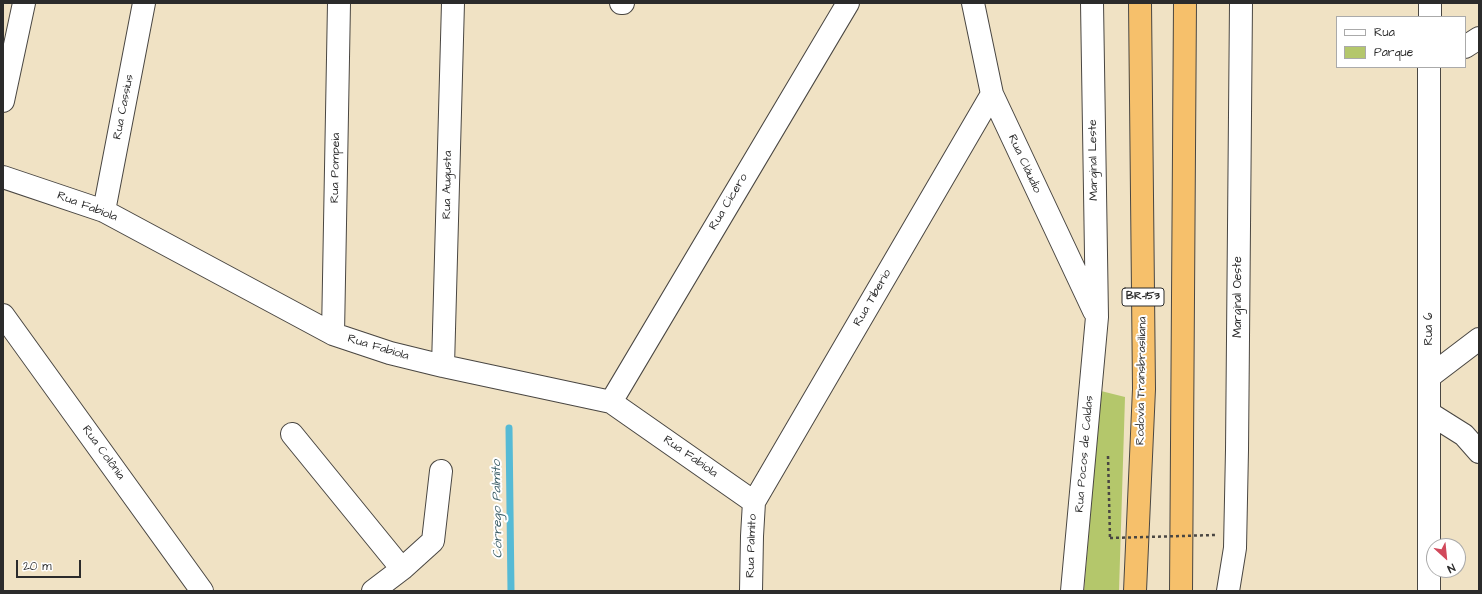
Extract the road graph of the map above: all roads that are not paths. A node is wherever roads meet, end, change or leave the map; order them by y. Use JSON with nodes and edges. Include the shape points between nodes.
{"nodes":[{"id":1,"x":24,"y":3,"type":"edge"},
{"id":2,"x":144,"y":3,"type":"edge"},
{"id":3,"x":339,"y":3,"type":"edge"},
{"id":4,"x":453,"y":3,"type":"edge"},
{"id":5,"x":848,"y":3,"type":"edge"},
{"id":6,"x":973,"y":3,"type":"edge"},
{"id":7,"x":1092,"y":3,"type":"edge"},
{"id":8,"x":1140,"y":3,"type":"edge"},
{"id":9,"x":1185,"y":3,"type":"edge"},
{"id":10,"x":1241,"y":3,"type":"edge"},
{"id":11,"x":1430,"y":3,"type":"edge"},
{"id":12,"x":1430,"y":16,"type":"edge"},
{"id":13,"x":1479,"y":38,"type":"edge"},
{"id":14,"x":1466,"y":46,"type":"edge"},
{"id":15,"x":1429,"y":68,"type":"edge"},
{"id":16,"x":992,"y":94,"type":"junction"},
{"id":17,"x":3,"y":101,"type":"edge"},
{"id":18,"x":3,"y":177,"type":"edge"},
{"id":19,"x":104,"y":211,"type":"junction"},
{"id":20,"x":3,"y":316,"type":"edge"},
{"id":21,"x":1097,"y":317,"type":"junction"},
{"id":22,"x":333,"y":334,"type":"junction"},
{"id":23,"x":1479,"y":339,"type":"edge"},
{"id":24,"x":443,"y":366,"type":"junction"},
{"id":25,"x":1429,"y":377,"type":"junction"},
{"id":26,"x":611,"y":402,"type":"junction"},
{"id":27,"x":1429,"y":413,"type":"junction"},
{"id":28,"x":292,"y":434,"type":"dead end"},
{"id":29,"x":1479,"y":452,"type":"edge"},
{"id":30,"x":441,"y":471,"type":"dead end"},
{"id":31,"x":754,"y":502,"type":"junction"},
{"id":32,"x":402,"y":569,"type":"junction"},
{"id":33,"x":202,"y":591,"type":"edge"},
{"id":34,"x":373,"y":591,"type":"edge"},
{"id":35,"x":751,"y":591,"type":"edge"},
{"id":36,"x":1072,"y":591,"type":"edge"},
{"id":37,"x":1135,"y":591,"type":"edge"},
{"id":38,"x":1181,"y":591,"type":"edge"},
{"id":39,"x":1228,"y":591,"type":"edge"},
{"id":40,"x":1429,"y":591,"type":"edge"}],
"edges":[{"from":1,"to":17,"type":"street"},
{"from":2,"to":19,"type":"street","name":"Rua Cassius"},
{"from":3,"to":22,"type":"street","name":"Rua Pompeia"},
{"from":4,"to":24,"type":"street","name":"Rua Augusta"},
{"from":5,"to":26,"type":"street","name":"Rua Cicero"},
{"from":6,"to":16,"type":"street","name":"Rua Cláudio"},
{"from":7,"to":21,"type":"street","name":"Marginal Leste"},
{"from":8,"to":37,"type":"highway","name":"Rodovia Transbrasiliana","number":"BR-153","via":[[1144,389]]},
{"from":9,"to":38,"type":"highway"},
{"from":10,"to":39,"type":"street","name":"Marginal Oeste","via":[[1235,548]]},
{"from":11,"to":12,"type":"street"},
{"from":13,"to":14,"type":"street"},
{"from":15,"to":25,"type":"street","name":"Rua 6"},
{"from":16,"to":21,"type":"street","name":"Rua Cláudio"},
{"from":16,"to":31,"type":"street","name":"Rua Tiberio"},
{"from":18,"to":19,"type":"street","name":"Rua Fabiola"},
{"from":19,"to":22,"type":"street","name":"Rua Fabiola"},
{"from":20,"to":33,"type":"street","name":"Rua Colônia"},
{"from":21,"to":36,"type":"street","name":"Rua Pocos de Caldas"},
{"from":22,"to":24,"type":"street","name":"Rua Fabiola","via":[[390,353]]},
{"from":23,"to":25,"type":"street"},
{"from":24,"to":26,"type":"street","name":"Rua Fabiola"},
{"from":25,"to":27,"type":"street","name":"Rua 6"},
{"from":26,"to":31,"type":"street","name":"Rua Fabiola"},
{"from":27,"to":29,"type":"street","via":[[1464,435]]},
{"from":27,"to":40,"type":"street","name":"Rua 6"},
{"from":28,"to":32,"type":"street"},
{"from":30,"to":32,"type":"street","via":[[433,541]]},
{"from":31,"to":35,"type":"street","name":"Rua Palmito"},
{"from":32,"to":34,"type":"street"}]}
